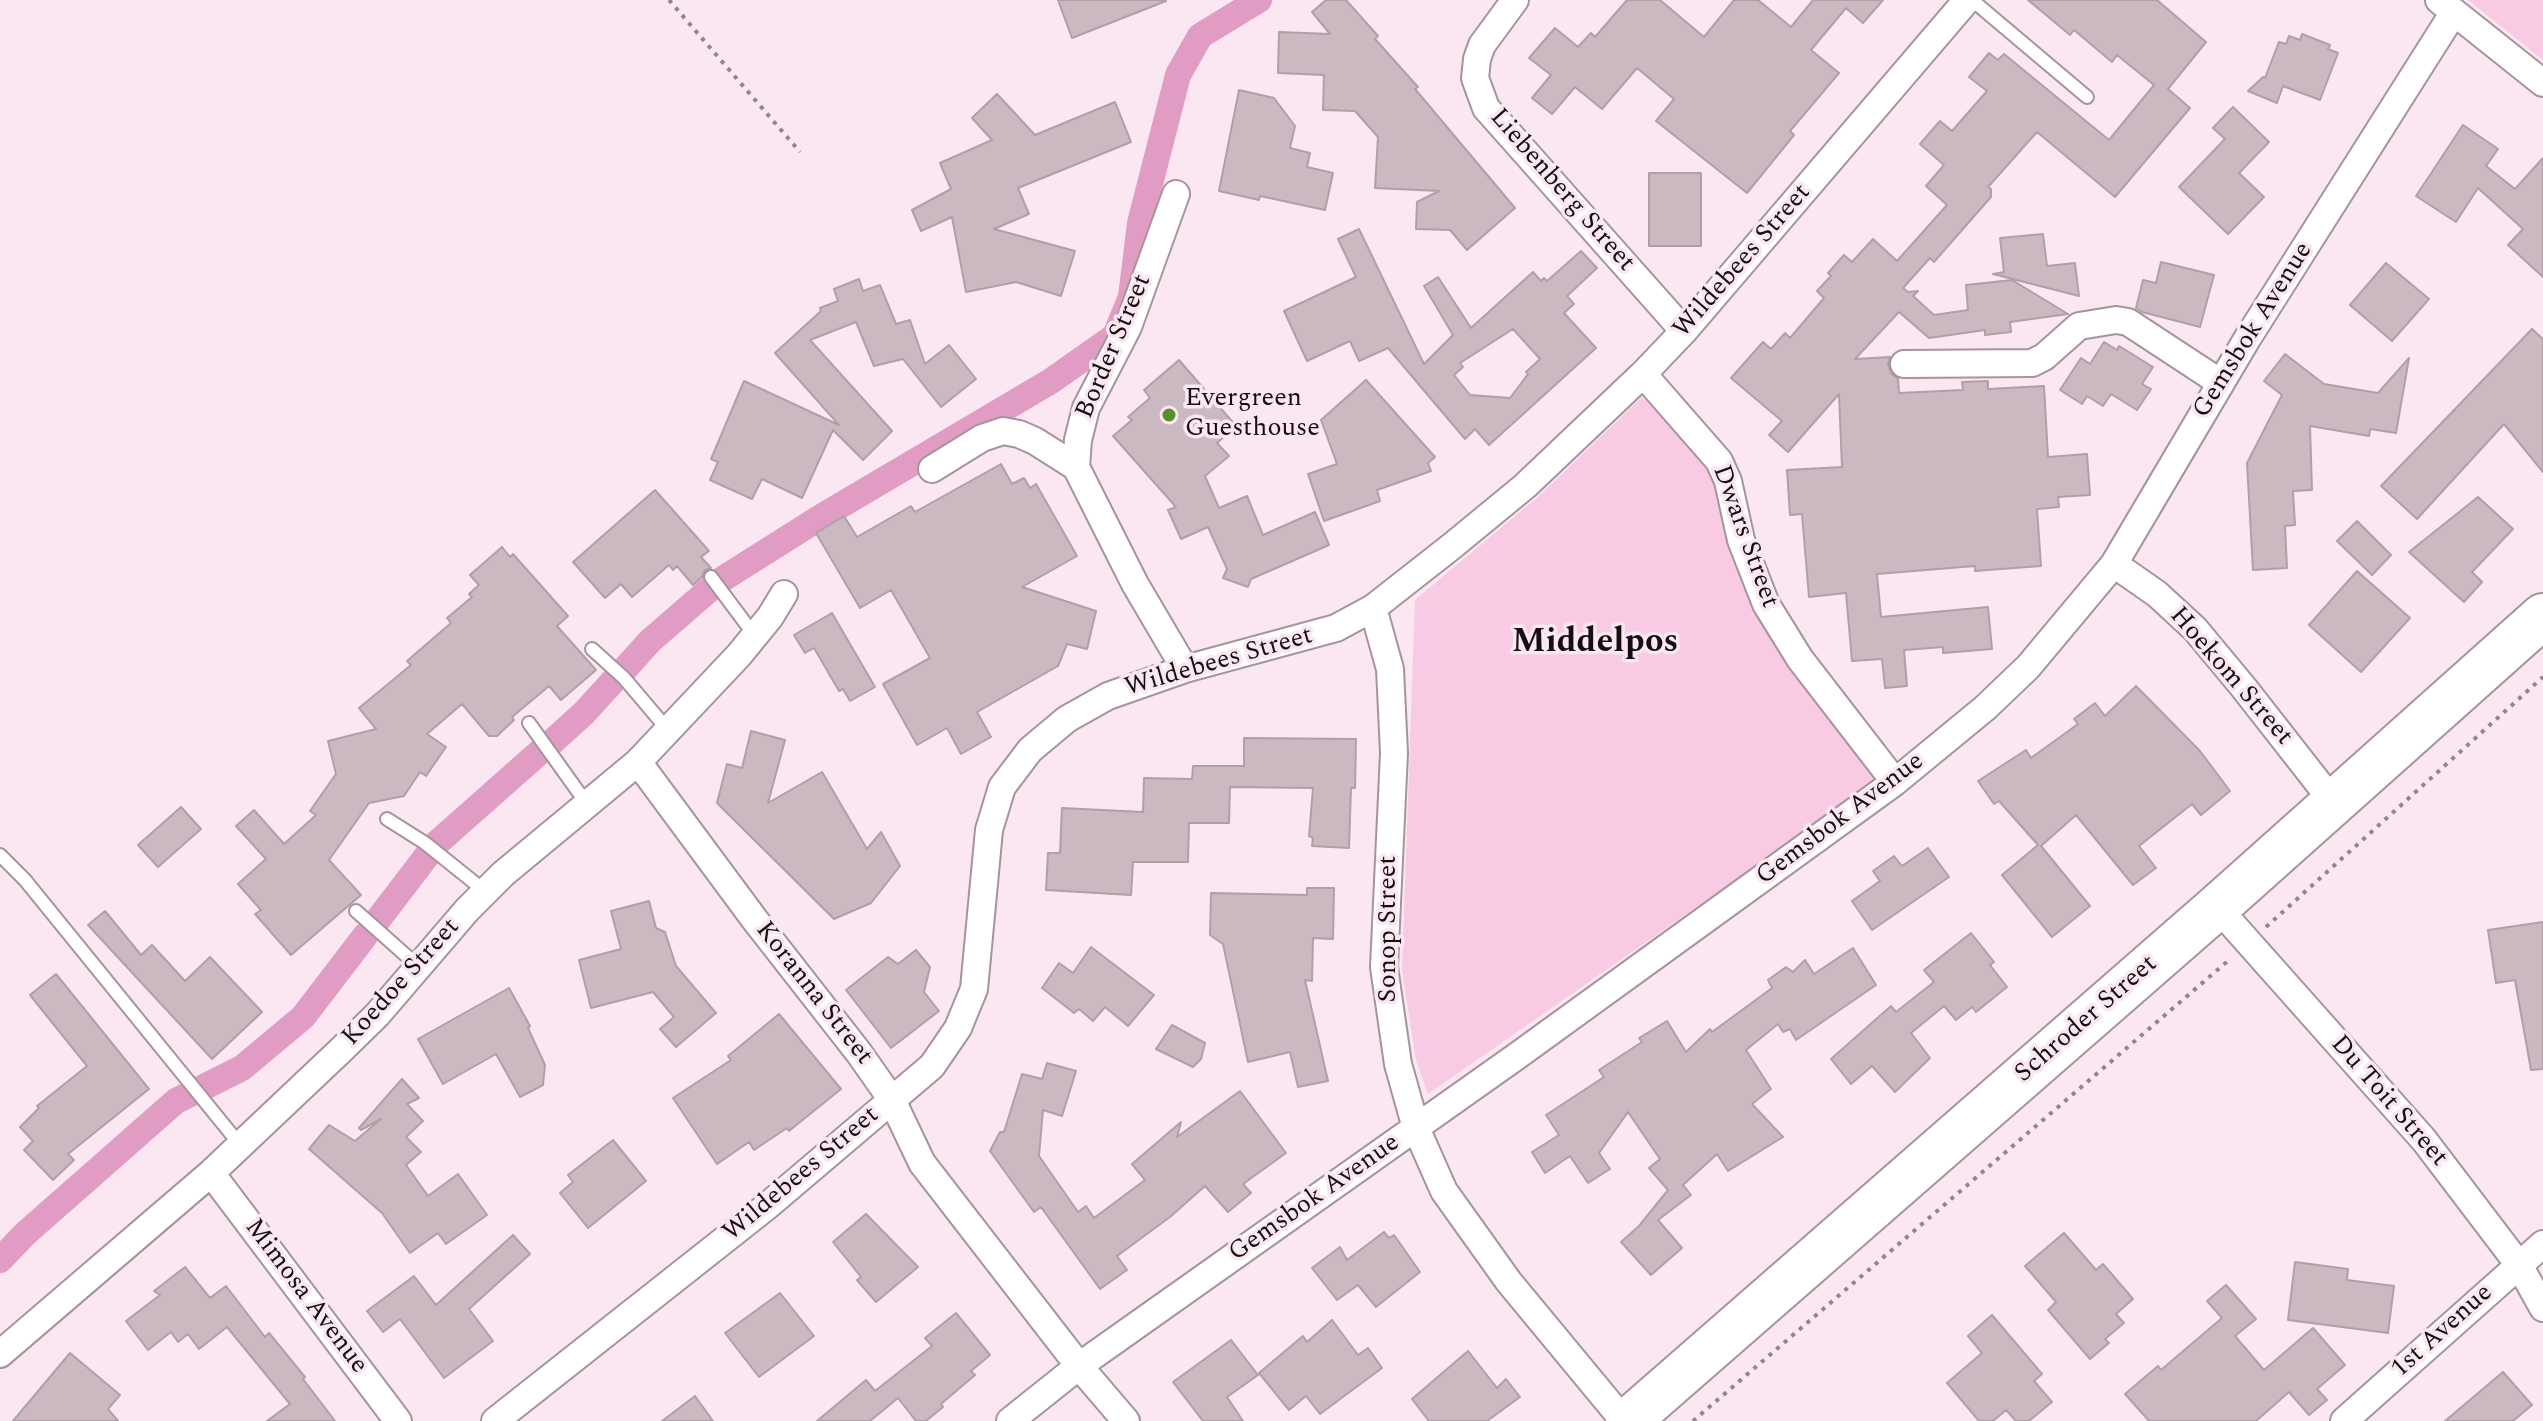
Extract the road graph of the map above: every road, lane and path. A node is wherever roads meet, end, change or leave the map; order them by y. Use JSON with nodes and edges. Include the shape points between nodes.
{"nodes":[{"id":1,"x":669,"y":0,"type":"edge"},
{"id":2,"x":1515,"y":0,"type":"edge"},
{"id":3,"x":1969,"y":0,"type":"edge"},
{"id":4,"x":2447,"y":6,"type":"edge"},
{"id":5,"x":2543,"y":83,"type":"edge"},
{"id":6,"x":2087,"y":97,"type":"dead end"},
{"id":7,"x":800,"y":152,"type":"dead end"},
{"id":8,"x":1176,"y":194,"type":"dead end"},
{"id":9,"x":1684,"y":331,"type":"junction"},
{"id":10,"x":1904,"y":364,"type":"dead end"},
{"id":11,"x":1643,"y":374,"type":"junction"},
{"id":12,"x":2221,"y":383,"type":"junction"},
{"id":13,"x":1076,"y":467,"type":"junction"},
{"id":14,"x":932,"y":469,"type":"dead end"},
{"id":15,"x":2114,"y":564,"type":"junction"},
{"id":16,"x":711,"y":577,"type":"dead end"},
{"id":17,"x":784,"y":594,"type":"dead end"},
{"id":18,"x":1373,"y":608,"type":"junction"},
{"id":19,"x":2543,"y":616,"type":"edge"},
{"id":20,"x":755,"y":636,"type":"junction"},
{"id":21,"x":592,"y":649,"type":"dead end"},
{"id":22,"x":1185,"y":669,"type":"junction"},
{"id":23,"x":2543,"y":677,"type":"edge"},
{"id":24,"x":529,"y":723,"type":"dead end"},
{"id":25,"x":668,"y":730,"type":"junction"},
{"id":26,"x":638,"y":762,"type":"junction"},
{"id":27,"x":1895,"y":782,"type":"junction"},
{"id":28,"x":2334,"y":803,"type":"junction"},
{"id":29,"x":587,"y":804,"type":"junction"},
{"id":30,"x":387,"y":819,"type":"dead end"},
{"id":31,"x":0,"y":855,"type":"edge"},
{"id":32,"x":486,"y":892,"type":"junction"},
{"id":33,"x":2217,"y":907,"type":"junction"},
{"id":34,"x":356,"y":911,"type":"dead end"},
{"id":35,"x":2248,"y":943,"type":"junction"},
{"id":36,"x":419,"y":967,"type":"junction"},
{"id":37,"x":892,"y":1100,"type":"junction"},
{"id":38,"x":1416,"y":1128,"type":"junction"},
{"id":39,"x":241,"y":1146,"type":"junction"},
{"id":40,"x":211,"y":1173,"type":"junction"},
{"id":41,"x":2543,"y":1244,"type":"edge"},
{"id":42,"x":2519,"y":1265,"type":"junction"},
{"id":43,"x":2543,"y":1308,"type":"edge"},
{"id":44,"x":0,"y":1354,"type":"edge"},
{"id":45,"x":1079,"y":1366,"type":"junction"},
{"id":46,"x":398,"y":1421,"type":"edge"},
{"id":47,"x":495,"y":1421,"type":"edge"},
{"id":48,"x":1010,"y":1421,"type":"edge"},
{"id":49,"x":1126,"y":1421,"type":"edge"},
{"id":50,"x":1626,"y":1421,"type":"edge"},
{"id":51,"x":1693,"y":1421,"type":"edge"},
{"id":52,"x":2344,"y":1421,"type":"edge"}],
"edges":[{"from":1,"to":7,"type":"path"},
{"from":2,"to":9,"type":"street","name":"Liebenberg Street","via":[[1477,59],[1475,78],[1486,108]]},
{"from":3,"to":6,"type":"lane"},
{"from":3,"to":9,"type":"street","name":"Wildebees Street"},
{"from":4,"to":5,"type":"street"},
{"from":4,"to":12,"type":"street","name":"Gemsbok Avenue"},
{"from":8,"to":13,"type":"street","name":"Border Street","via":[[1128,327],[1086,408]]},
{"from":9,"to":11,"type":"street","name":"Wildebees Street"},
{"from":10,"to":12,"type":"street","via":[[2032,363],[2079,326],[2116,320],[2128,322]]},
{"from":11,"to":18,"type":"street","name":"Wildebees Street","via":[[1525,486]]},
{"from":11,"to":27,"type":"street","name":"Dwars Street","via":[[1719,461],[1766,604],[1800,659]]},
{"from":12,"to":15,"type":"street","name":"Gemsbok Avenue"},
{"from":13,"to":14,"type":"street","via":[[1035,441],[1003,431]]},
{"from":13,"to":22,"type":"street"},
{"from":15,"to":27,"type":"street","name":"Gemsbok Avenue","via":[[2028,667]]},
{"from":15,"to":28,"type":"street","name":"Hoekom Street","via":[[2195,629]]},
{"from":16,"to":20,"type":"lane"},
{"from":17,"to":20,"type":"street","name":"Koedoe Street"},
{"from":18,"to":22,"type":"street","name":"Wildebees Street","via":[[1336,628]]},
{"from":18,"to":38,"type":"street","name":"Sonop Street","via":[[1390,669],[1394,753],[1384,967],[1398,1064]]},
{"from":19,"to":28,"type":"highway","name":"Schroder Street"},
{"from":20,"to":25,"type":"street","name":"Koedoe Street"},
{"from":21,"to":25,"type":"lane"},
{"from":22,"to":37,"type":"street","name":"Wildebees Street","via":[[1108,696],[1067,719],[1030,750],[1002,787],[989,830],[974,989],[958,1028],[932,1066]]},
{"from":23,"to":35,"type":"path"},
{"from":24,"to":29,"type":"lane"},
{"from":25,"to":26,"type":"street","name":"Koedoe Street"},
{"from":26,"to":29,"type":"street","name":"Koedoe Street"},
{"from":26,"to":37,"type":"street","name":"Koranna Street"},
{"from":27,"to":38,"type":"street","name":"Gemsbok Avenue"},
{"from":28,"to":33,"type":"highway","name":"Schroder Street"},
{"from":29,"to":32,"type":"street","name":"Koedoe Street"},
{"from":30,"to":32,"type":"lane"},
{"from":31,"to":39,"type":"lane"},
{"from":32,"to":36,"type":"street","name":"Koedoe Street"},
{"from":33,"to":35,"type":"street","name":"Du Toit Street"},
{"from":33,"to":50,"type":"highway","name":"Schroder Street"},
{"from":34,"to":36,"type":"lane"},
{"from":35,"to":42,"type":"street","name":"Du Toit Street","via":[[2424,1140]]},
{"from":35,"to":51,"type":"path"},
{"from":36,"to":39,"type":"street","name":"Koedoe Street","via":[[377,1015]]},
{"from":37,"to":45,"type":"street","name":"Koranna Street","via":[[922,1163]]},
{"from":37,"to":47,"type":"street","name":"Wildebees Street"},
{"from":38,"to":45,"type":"street","name":"Gemsbok Avenue"},
{"from":38,"to":50,"type":"street","name":"Sonop Street","via":[[1444,1191],[1509,1282]]},
{"from":39,"to":40,"type":"street","name":"Koedoe Street"},
{"from":40,"to":44,"type":"street","name":"Koedoe Street"},
{"from":40,"to":46,"type":"street","name":"Mimosa Avenue"},
{"from":41,"to":42,"type":"street","name":"1st Avenue"},
{"from":42,"to":43,"type":"street","name":"Du Toit Street"},
{"from":42,"to":52,"type":"street","name":"1st Avenue"},
{"from":45,"to":48,"type":"street","name":"Gemsbok Avenue"},
{"from":45,"to":49,"type":"street","name":"Koranna Street"}]}
